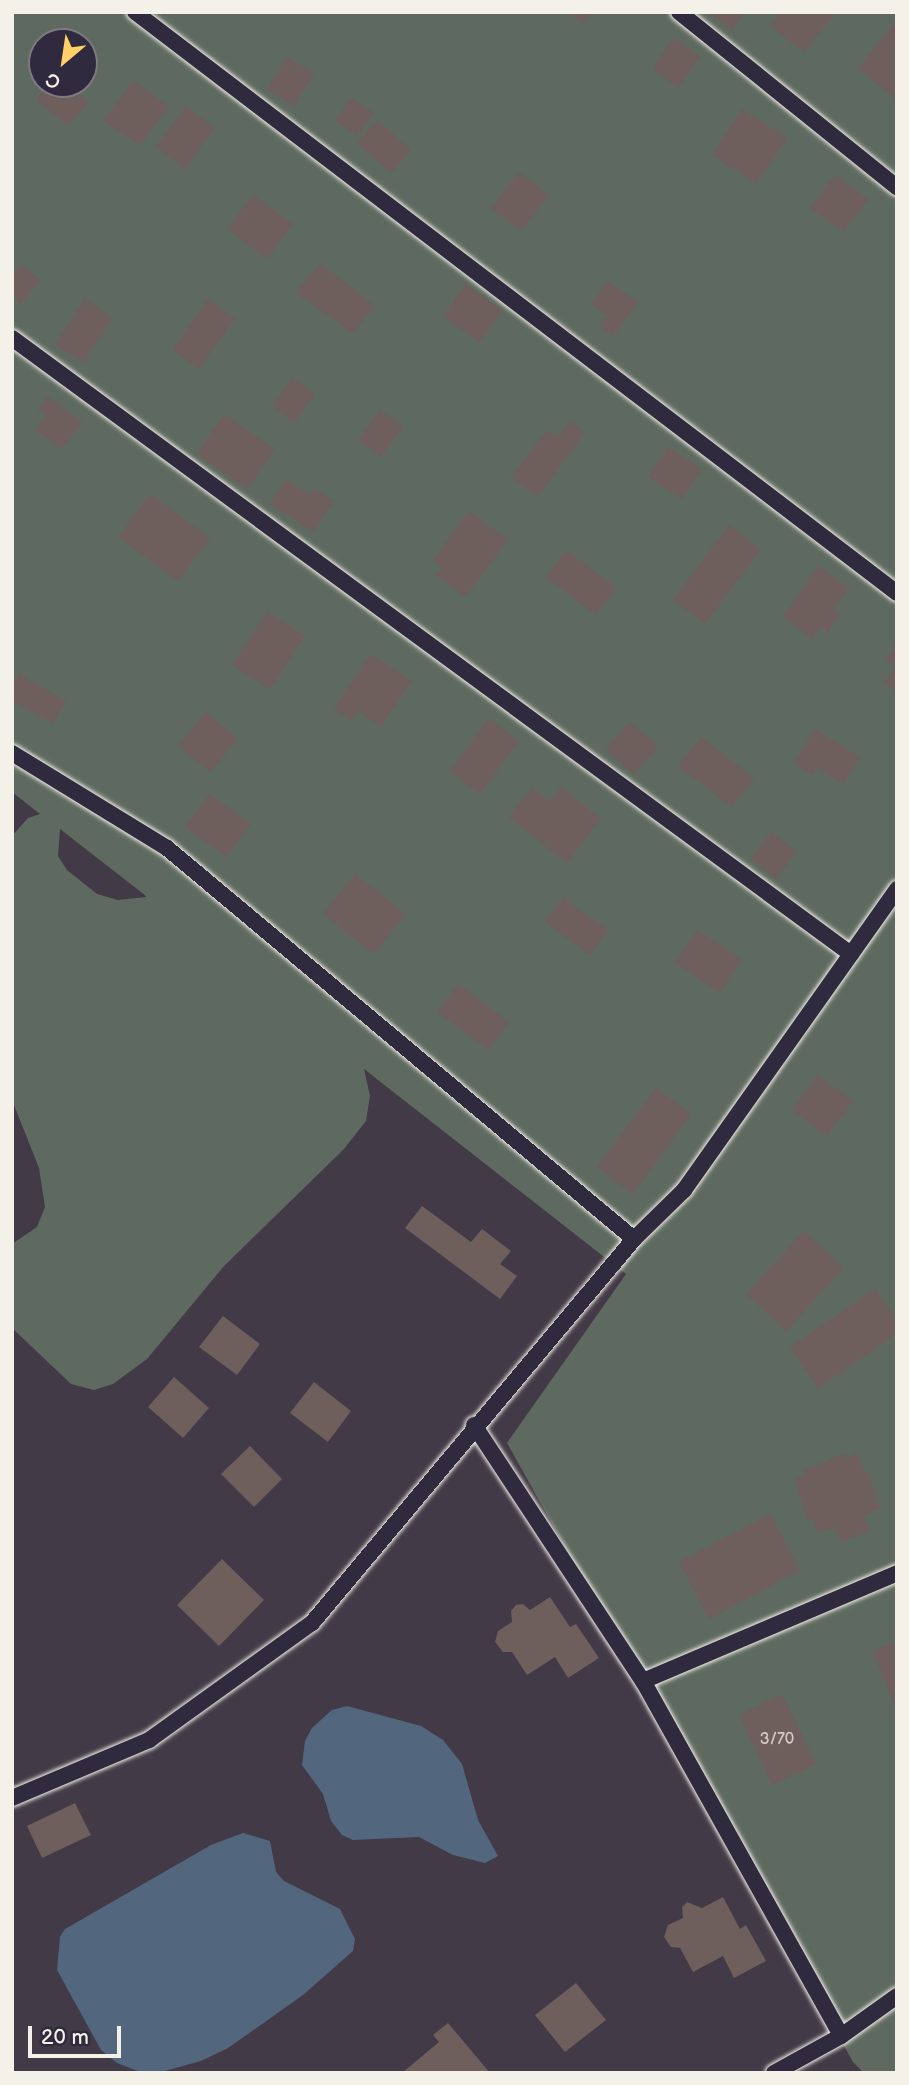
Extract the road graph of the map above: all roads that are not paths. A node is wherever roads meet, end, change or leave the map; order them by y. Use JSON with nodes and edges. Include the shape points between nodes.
{"nodes":[{"id":1,"x":135,"y":12,"type":"edge"},
{"id":2,"x":679,"y":12,"type":"edge"},
{"id":3,"x":897,"y":187,"type":"edge"},
{"id":4,"x":12,"y":338,"type":"edge"},
{"id":5,"x":897,"y":593,"type":"edge"},
{"id":6,"x":12,"y":753,"type":"edge"},
{"id":7,"x":897,"y":889,"type":"edge"},
{"id":8,"x":851,"y":954,"type":"junction"},
{"id":9,"x":634,"y":1239,"type":"junction"},
{"id":10,"x":474,"y":1425,"type":"junction"},
{"id":11,"x":897,"y":1573,"type":"edge"},
{"id":12,"x":643,"y":1681,"type":"junction"},
{"id":13,"x":12,"y":1798,"type":"edge"},
{"id":14,"x":897,"y":1996,"type":"edge"},
{"id":15,"x":841,"y":2036,"type":"junction"},
{"id":16,"x":774,"y":2073,"type":"edge"}],
"edges":[{"from":1,"to":5,"type":"lane"},
{"from":2,"to":3,"type":"lane"},
{"from":4,"to":8,"type":"lane"},
{"from":6,"to":9,"type":"lane","via":[[167,848]]},
{"from":7,"to":8,"type":"lane"},
{"from":8,"to":9,"type":"lane","via":[[684,1190]]},
{"from":9,"to":10,"type":"lane"},
{"from":10,"to":12,"type":"lane"},
{"from":10,"to":13,"type":"lane","via":[[312,1623],[149,1740]]},
{"from":11,"to":12,"type":"lane"},
{"from":12,"to":15,"type":"lane"},
{"from":14,"to":15,"type":"lane"},
{"from":15,"to":16,"type":"lane"}]}
